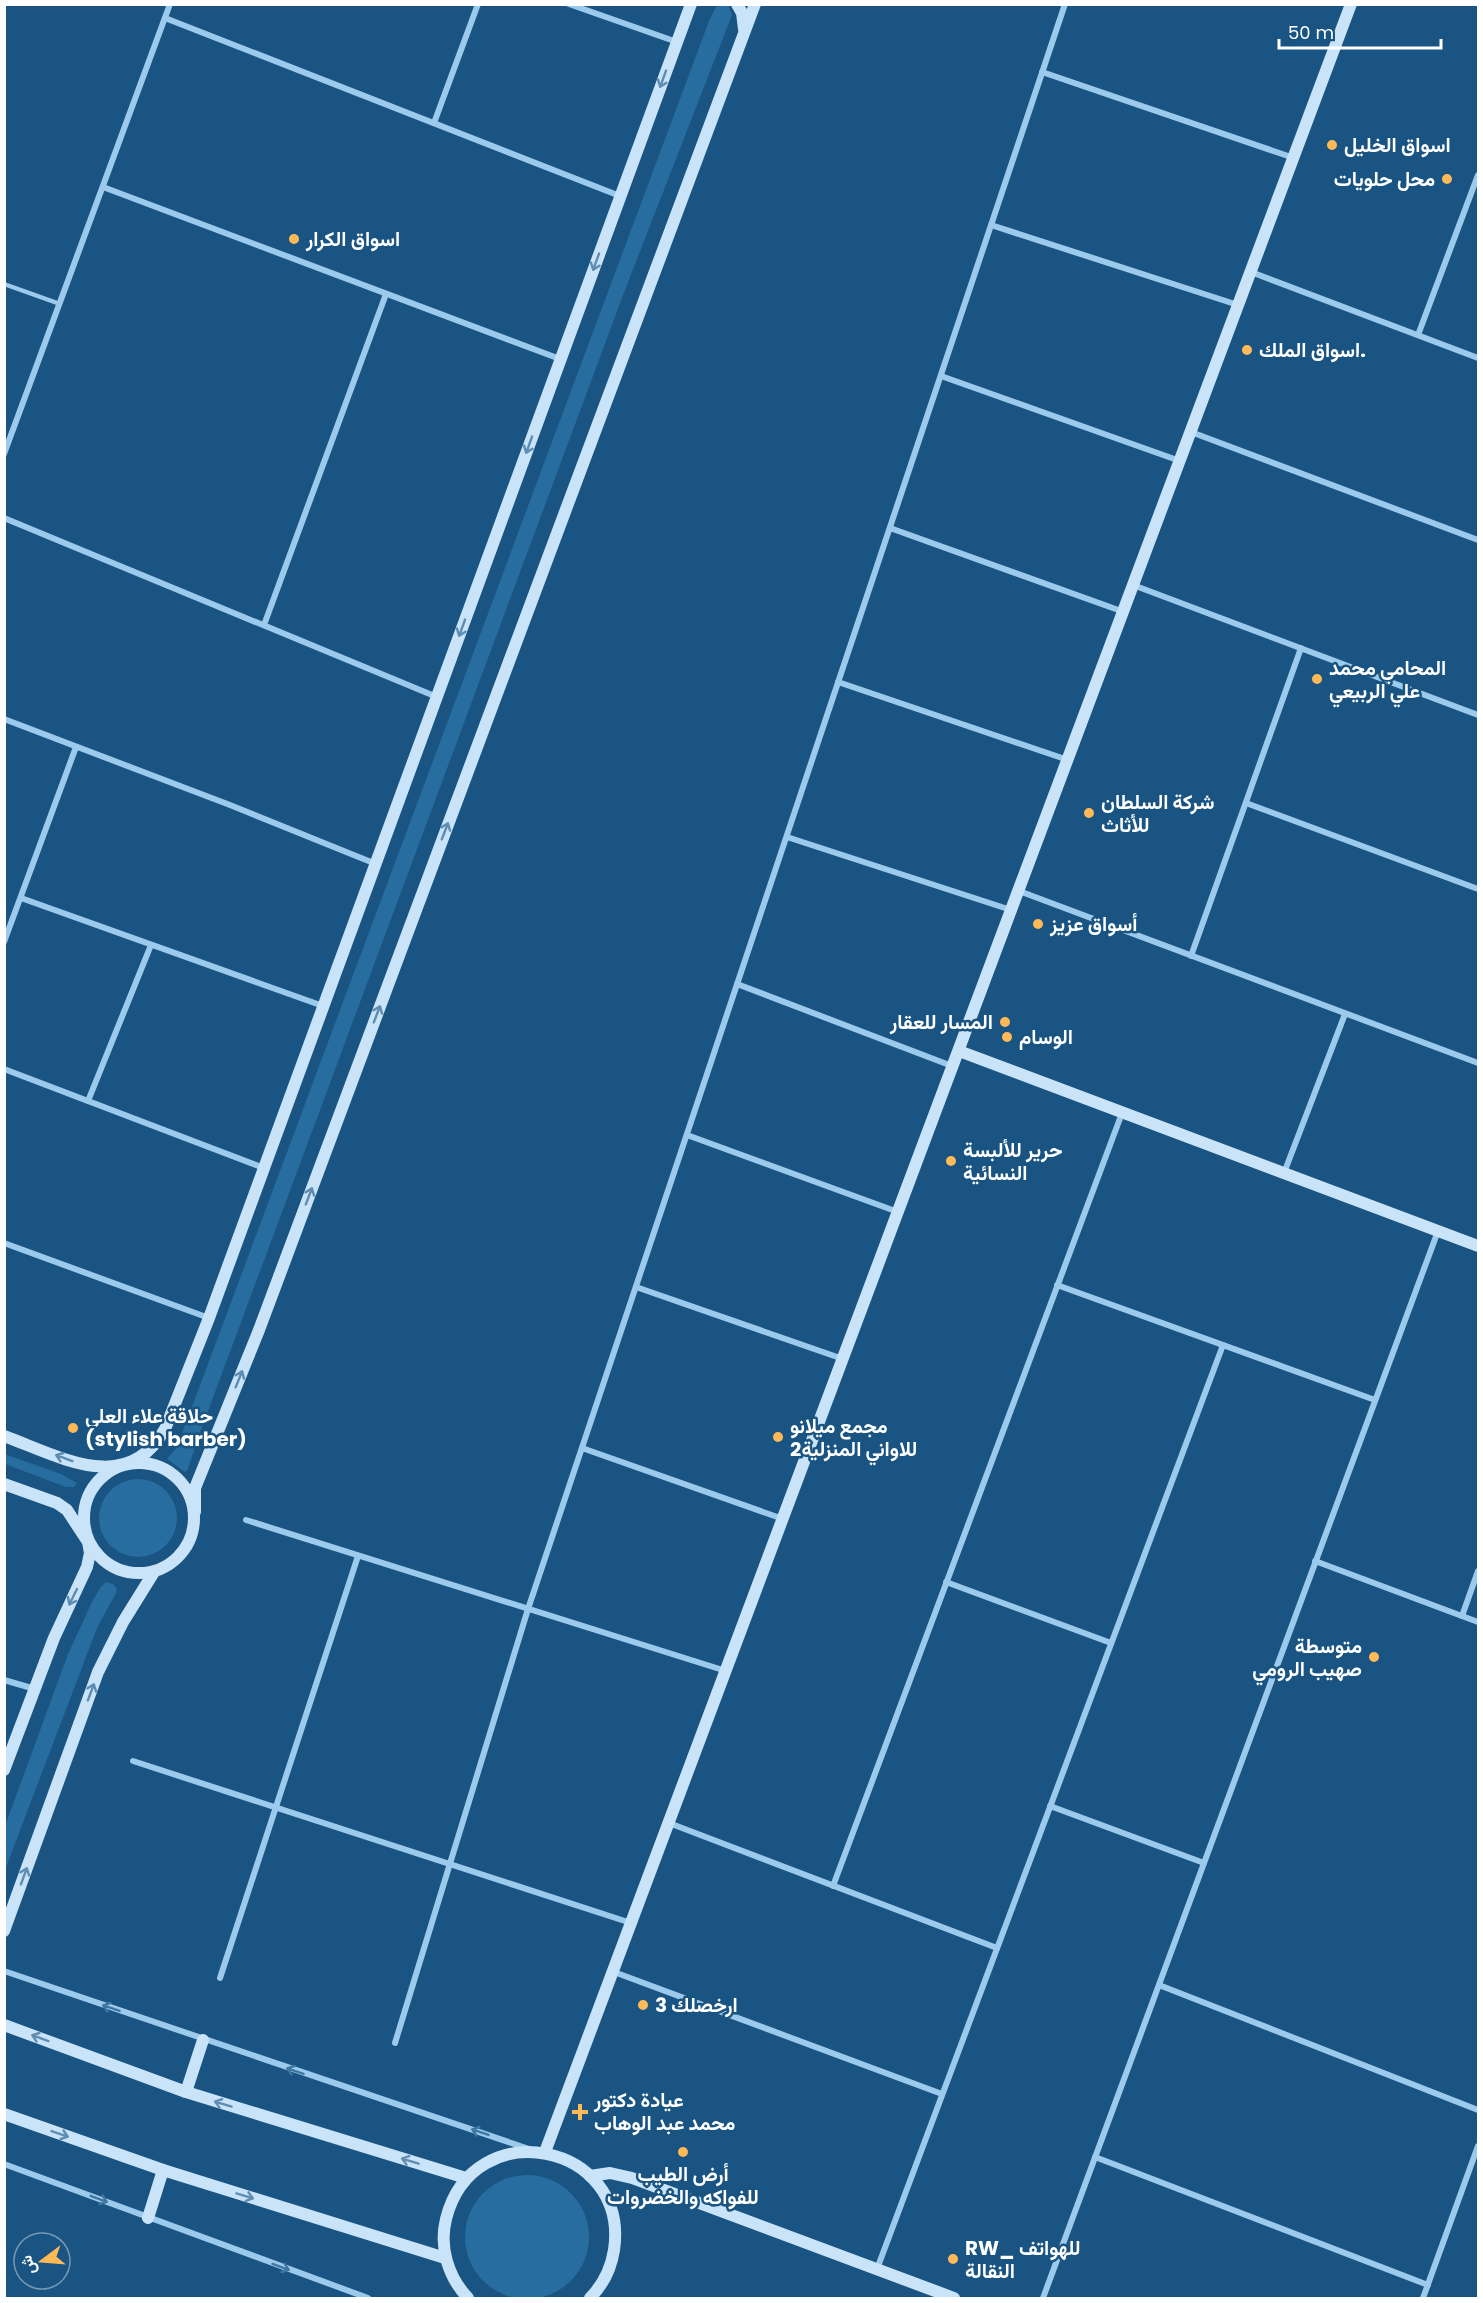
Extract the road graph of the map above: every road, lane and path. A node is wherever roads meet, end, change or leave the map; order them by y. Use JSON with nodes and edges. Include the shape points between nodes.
{"nodes":[{"id":1,"x":170,"y":4,"type":"edge"},
{"id":2,"x":478,"y":4,"type":"edge"},
{"id":3,"x":569,"y":4,"type":"edge"},
{"id":4,"x":691,"y":4,"type":"edge"},
{"id":5,"x":736,"y":4,"type":"edge"},
{"id":6,"x":755,"y":4,"type":"edge"},
{"id":7,"x":1065,"y":4,"type":"edge"},
{"id":8,"x":1348,"y":6,"type":"edge"},
{"id":9,"x":165,"y":18,"type":"junction"},
{"id":10,"x":744,"y":33,"type":"junction"},
{"id":11,"x":677,"y":42,"type":"junction"},
{"id":12,"x":1042,"y":72,"type":"junction"},
{"id":13,"x":434,"y":123,"type":"junction"},
{"id":14,"x":1294,"y":158,"type":"junction"},
{"id":15,"x":1479,"y":175,"type":"edge"},
{"id":16,"x":103,"y":187,"type":"junction"},
{"id":17,"x":620,"y":196,"type":"junction"},
{"id":18,"x":991,"y":225,"type":"junction"},
{"id":19,"x":1251,"y":272,"type":"junction"},
{"id":20,"x":4,"y":284,"type":"edge"},
{"id":21,"x":386,"y":294,"type":"junction"},
{"id":22,"x":60,"y":304,"type":"junction"},
{"id":23,"x":1238,"y":305,"type":"junction"},
{"id":24,"x":1418,"y":336,"type":"junction"},
{"id":25,"x":1479,"y":358,"type":"edge"},
{"id":26,"x":561,"y":359,"type":"junction"},
{"id":27,"x":941,"y":376,"type":"junction"},
{"id":28,"x":1191,"y":432,"type":"junction"},
{"id":29,"x":4,"y":454,"type":"edge"},
{"id":30,"x":1180,"y":460,"type":"junction"},
{"id":31,"x":4,"y":518,"type":"edge"},
{"id":32,"x":890,"y":528,"type":"junction"},
{"id":33,"x":1479,"y":540,"type":"edge"},
{"id":34,"x":1133,"y":585,"type":"junction"},
{"id":35,"x":1124,"y":612,"type":"junction"},
{"id":36,"x":264,"y":625,"type":"junction"},
{"id":37,"x":1301,"y":648,"type":"junction"},
{"id":38,"x":838,"y":682,"type":"junction"},
{"id":39,"x":436,"y":696,"type":"junction"},
{"id":40,"x":1479,"y":715,"type":"edge"},
{"id":41,"x":4,"y":720,"type":"edge"},
{"id":42,"x":76,"y":747,"type":"junction"},
{"id":43,"x":1068,"y":760,"type":"junction"},
{"id":44,"x":1246,"y":803,"type":"junction"},
{"id":45,"x":787,"y":837,"type":"junction"},
{"id":46,"x":376,"y":864,"type":"junction"},
{"id":47,"x":1479,"y":889,"type":"edge"},
{"id":48,"x":1019,"y":891,"type":"junction"},
{"id":49,"x":21,"y":898,"type":"junction"},
{"id":50,"x":1011,"y":910,"type":"junction"},
{"id":51,"x":4,"y":942,"type":"edge"},
{"id":52,"x":151,"y":945,"type":"junction"},
{"id":53,"x":1191,"y":956,"type":"junction"},
{"id":54,"x":737,"y":984,"type":"junction"},
{"id":55,"x":323,"y":1006,"type":"junction"},
{"id":56,"x":1345,"y":1014,"type":"junction"},
{"id":57,"x":959,"y":1051,"type":"junction"},
{"id":58,"x":1479,"y":1063,"type":"edge"},
{"id":59,"x":953,"y":1067,"type":"junction"},
{"id":60,"x":4,"y":1069,"type":"edge"},
{"id":61,"x":88,"y":1101,"type":"junction"},
{"id":62,"x":1122,"y":1113,"type":"junction"},
{"id":63,"x":687,"y":1135,"type":"junction"},
{"id":64,"x":264,"y":1168,"type":"junction"},
{"id":65,"x":1284,"y":1173,"type":"junction"},
{"id":66,"x":898,"y":1212,"type":"junction"},
{"id":67,"x":1438,"y":1231,"type":"junction"},
{"id":68,"x":4,"y":1243,"type":"edge"},
{"id":69,"x":1479,"y":1246,"type":"edge"},
{"id":70,"x":1057,"y":1285,"type":"junction"},
{"id":71,"x":636,"y":1287,"type":"junction"},
{"id":72,"x":209,"y":1318,"type":"junction"},
{"id":73,"x":1222,"y":1345,"type":"junction"},
{"id":74,"x":843,"y":1359,"type":"junction"},
{"id":75,"x":1375,"y":1400,"type":"junction"},
{"id":76,"x":4,"y":1436,"type":"edge"},
{"id":77,"x":582,"y":1448,"type":"junction"},
{"id":78,"x":120,"y":1465,"type":"junction"},
{"id":79,"x":4,"y":1484,"type":"edge"},
{"id":80,"x":195,"y":1512,"type":"junction"},
{"id":81,"x":783,"y":1519,"type":"junction"},
{"id":82,"x":246,"y":1520,"type":"dead end"},
{"id":83,"x":88,"y":1542,"type":"junction"},
{"id":84,"x":358,"y":1556,"type":"junction"},
{"id":85,"x":1315,"y":1562,"type":"junction"},
{"id":86,"x":1479,"y":1571,"type":"edge"},
{"id":87,"x":154,"y":1572,"type":"junction"},
{"id":88,"x":946,"y":1582,"type":"junction"},
{"id":89,"x":528,"y":1609,"type":"junction"},
{"id":90,"x":1462,"y":1616,"type":"junction"},
{"id":91,"x":1479,"y":1622,"type":"edge"},
{"id":92,"x":1111,"y":1643,"type":"junction"},
{"id":93,"x":726,"y":1671,"type":"junction"},
{"id":94,"x":4,"y":1680,"type":"edge"},
{"id":95,"x":35,"y":1689,"type":"junction"},
{"id":96,"x":133,"y":1761,"type":"dead end"},
{"id":97,"x":4,"y":1770,"type":"edge"},
{"id":98,"x":1050,"y":1806,"type":"junction"},
{"id":99,"x":276,"y":1807,"type":"junction"},
{"id":100,"x":669,"y":1824,"type":"junction"},
{"id":101,"x":1204,"y":1863,"type":"junction"},
{"id":102,"x":450,"y":1864,"type":"junction"},
{"id":103,"x":833,"y":1886,"type":"junction"},
{"id":104,"x":632,"y":1923,"type":"junction"},
{"id":105,"x":4,"y":1930,"type":"edge"},
{"id":106,"x":997,"y":1948,"type":"junction"},
{"id":107,"x":4,"y":1971,"type":"edge"},
{"id":108,"x":614,"y":1972,"type":"junction"},
{"id":109,"x":220,"y":1978,"type":"dead end"},
{"id":110,"x":1159,"y":1985,"type":"junction"},
{"id":111,"x":4,"y":2025,"type":"edge"},
{"id":112,"x":203,"y":2040,"type":"junction"},
{"id":113,"x":395,"y":2043,"type":"dead end"},
{"id":114,"x":186,"y":2092,"type":"junction"},
{"id":115,"x":942,"y":2094,"type":"junction"},
{"id":116,"x":1479,"y":2110,"type":"edge"},
{"id":117,"x":4,"y":2114,"type":"edge"},
{"id":118,"x":1479,"y":2146,"type":"edge"},
{"id":119,"x":541,"y":2152,"type":"junction"},
{"id":120,"x":1095,"y":2157,"type":"junction"},
{"id":121,"x":4,"y":2164,"type":"edge"},
{"id":122,"x":163,"y":2170,"type":"junction"},
{"id":123,"x":590,"y":2176,"type":"junction"},
{"id":124,"x":466,"y":2178,"type":"junction"},
{"id":125,"x":148,"y":2218,"type":"junction"},
{"id":126,"x":445,"y":2258,"type":"junction"},
{"id":127,"x":876,"y":2270,"type":"junction"},
{"id":128,"x":1428,"y":2285,"type":"junction"},
{"id":129,"x":368,"y":2298,"type":"edge"},
{"id":130,"x":467,"y":2298,"type":"edge"},
{"id":131,"x":590,"y":2298,"type":"edge"},
{"id":132,"x":954,"y":2298,"type":"edge"},
{"id":133,"x":1043,"y":2298,"type":"edge"},
{"id":134,"x":1423,"y":2298,"type":"edge"}],
"edges":[{"from":1,"to":9,"type":"street"},
{"from":2,"to":13,"type":"street"},
{"from":3,"to":11,"type":"street"},
{"from":4,"to":11,"type":"main road"},
{"from":5,"to":10,"type":"main road","via":[[742,14]]},
{"from":6,"to":10,"type":"main road"},
{"from":7,"to":12,"type":"street"},
{"from":8,"to":14,"type":"main road"},
{"from":9,"to":13,"type":"street"},
{"from":9,"to":16,"type":"street"},
{"from":80,"to":10,"type":"main road","one_way":true,"via":[[195,1488],[259,1330]]},
{"from":11,"to":17,"type":"main road","one_way":true},
{"from":12,"to":14,"type":"street"},
{"from":12,"to":18,"type":"street"},
{"from":13,"to":17,"type":"street"},
{"from":14,"to":19,"type":"main road"},
{"from":15,"to":24,"type":"street"},
{"from":16,"to":21,"type":"street"},
{"from":16,"to":22,"type":"street"},
{"from":17,"to":26,"type":"main road","one_way":true},
{"from":18,"to":23,"type":"street"},
{"from":18,"to":27,"type":"street"},
{"from":19,"to":23,"type":"main road"},
{"from":19,"to":24,"type":"street"},
{"from":20,"to":22,"type":"lane"},
{"from":21,"to":26,"type":"street"},
{"from":21,"to":36,"type":"street"},
{"from":22,"to":29,"type":"street"},
{"from":23,"to":28,"type":"main road"},
{"from":24,"to":25,"type":"street"},
{"from":26,"to":39,"type":"main road","one_way":true},
{"from":27,"to":30,"type":"street"},
{"from":27,"to":32,"type":"street"},
{"from":28,"to":30,"type":"main road"},
{"from":28,"to":33,"type":"street"},
{"from":30,"to":34,"type":"main road"},
{"from":31,"to":36,"type":"street"},
{"from":32,"to":35,"type":"street"},
{"from":32,"to":38,"type":"street"},
{"from":34,"to":35,"type":"main road"},
{"from":34,"to":37,"type":"street"},
{"from":35,"to":43,"type":"main road"},
{"from":36,"to":39,"type":"street"},
{"from":37,"to":40,"type":"street"},
{"from":37,"to":44,"type":"street"},
{"from":38,"to":43,"type":"street"},
{"from":38,"to":45,"type":"street"},
{"from":39,"to":46,"type":"main road"},
{"from":41,"to":42,"type":"street"},
{"from":42,"to":46,"type":"street"},
{"from":42,"to":49,"type":"street"},
{"from":43,"to":48,"type":"main road"},
{"from":44,"to":47,"type":"street"},
{"from":44,"to":53,"type":"street"},
{"from":45,"to":50,"type":"street"},
{"from":45,"to":54,"type":"street"},
{"from":46,"to":55,"type":"main road"},
{"from":48,"to":50,"type":"main road"},
{"from":48,"to":53,"type":"street"},
{"from":49,"to":51,"type":"street"},
{"from":49,"to":52,"type":"street"},
{"from":50,"to":57,"type":"main road"},
{"from":52,"to":55,"type":"street"},
{"from":52,"to":61,"type":"street"},
{"from":53,"to":56,"type":"street"},
{"from":54,"to":59,"type":"street"},
{"from":54,"to":63,"type":"street"},
{"from":55,"to":64,"type":"main road"},
{"from":56,"to":58,"type":"street"},
{"from":56,"to":65,"type":"street"},
{"from":57,"to":59,"type":"main road"},
{"from":57,"to":62,"type":"main road"},
{"from":59,"to":66,"type":"main road"},
{"from":60,"to":61,"type":"street"},
{"from":61,"to":64,"type":"street"},
{"from":62,"to":65,"type":"main road"},
{"from":62,"to":70,"type":"street"},
{"from":63,"to":66,"type":"street"},
{"from":63,"to":71,"type":"street"},
{"from":64,"to":72,"type":"main road"},
{"from":65,"to":67,"type":"main road"},
{"from":66,"to":74,"type":"main road"},
{"from":67,"to":69,"type":"main road"},
{"from":67,"to":75,"type":"street"},
{"from":68,"to":72,"type":"street"},
{"from":70,"to":73,"type":"street"},
{"from":70,"to":88,"type":"street"},
{"from":71,"to":74,"type":"street"},
{"from":71,"to":77,"type":"street"},
{"from":72,"to":78,"type":"main road","via":[[158,1441],[139,1457]]},
{"from":73,"to":75,"type":"street"},
{"from":73,"to":92,"type":"street"},
{"from":74,"to":81,"type":"main road"},
{"from":75,"to":85,"type":"street"},
{"from":78,"to":76,"type":"main road","one_way":true,"via":[[92,1467]]},
{"from":77,"to":81,"type":"street"},
{"from":77,"to":89,"type":"street"},
{"from":78,"to":80,"type":"main road","via":[[140,1462],[160,1466],[177,1477],[189,1493]]},
{"from":78,"to":83,"type":"main road","via":[[104,1474],[88,1496],[84,1523]]},
{"from":79,"to":83,"type":"main road","via":[[57,1503],[75,1519]]},
{"from":80,"to":87,"type":"main road","via":[[194,1532],[186,1550],[172,1564]]},
{"from":81,"to":93,"type":"main road"},
{"from":82,"to":84,"type":"street"},
{"from":83,"to":87,"type":"main road","via":[[99,1558],[116,1569],[135,1574]]},
{"from":83,"to":95,"type":"main road","one_way":true,"via":[[87,1567]]},
{"from":84,"to":89,"type":"street"},
{"from":84,"to":99,"type":"street"},
{"from":85,"to":90,"type":"street"},
{"from":85,"to":101,"type":"street"},
{"from":86,"to":90,"type":"street"},
{"from":105,"to":87,"type":"main road","one_way":true,"via":[[98,1671]]},
{"from":88,"to":92,"type":"street"},
{"from":88,"to":103,"type":"street"},
{"from":89,"to":93,"type":"street"},
{"from":89,"to":102,"type":"street"},
{"from":90,"to":91,"type":"street"},
{"from":92,"to":98,"type":"street"},
{"from":93,"to":100,"type":"main road"},
{"from":94,"to":95,"type":"street"},
{"from":95,"to":97,"type":"main road"},
{"from":96,"to":99,"type":"street"},
{"from":98,"to":101,"type":"street"},
{"from":98,"to":106,"type":"street"},
{"from":99,"to":102,"type":"street"},
{"from":99,"to":109,"type":"street"},
{"from":100,"to":103,"type":"street"},
{"from":100,"to":104,"type":"main road"},
{"from":101,"to":110,"type":"street"},
{"from":102,"to":104,"type":"street"},
{"from":102,"to":113,"type":"street"},
{"from":103,"to":106,"type":"street"},
{"from":104,"to":108,"type":"main road"},
{"from":106,"to":115,"type":"street"},
{"from":112,"to":107,"type":"street","one_way":true},
{"from":108,"to":115,"type":"street"},
{"from":108,"to":119,"type":"main road"},
{"from":110,"to":116,"type":"street"},
{"from":110,"to":120,"type":"street"},
{"from":114,"to":111,"type":"main road","one_way":true},
{"from":112,"to":114,"type":"main road"},
{"from":119,"to":112,"type":"street","one_way":true},
{"from":124,"to":114,"type":"main road","one_way":true},
{"from":115,"to":127,"type":"street"},
{"from":117,"to":122,"type":"main road","one_way":true},
{"from":118,"to":128,"type":"street"},
{"from":119,"to":123,"type":"main road","via":[[562,2157]]},
{"from":119,"to":124,"type":"main road","via":[[510,2153],[486,2162]]},
{"from":120,"to":128,"type":"street"},
{"from":120,"to":133,"type":"street"},
{"from":121,"to":125,"type":"street","one_way":true},
{"from":122,"to":125,"type":"main road"},
{"from":122,"to":126,"type":"main road","one_way":true},
{"from":123,"to":127,"type":"main road","via":[[632,2178]]},
{"from":123,"to":131,"type":"main road","via":[[610,2206],[615,2241],[607,2276]]},
{"from":124,"to":126,"type":"main road","via":[[450,2202],[443,2230]]},
{"from":125,"to":129,"type":"street","one_way":true},
{"from":126,"to":130,"type":"main road"},
{"from":127,"to":132,"type":"main road"},
{"from":128,"to":134,"type":"street"}]}
